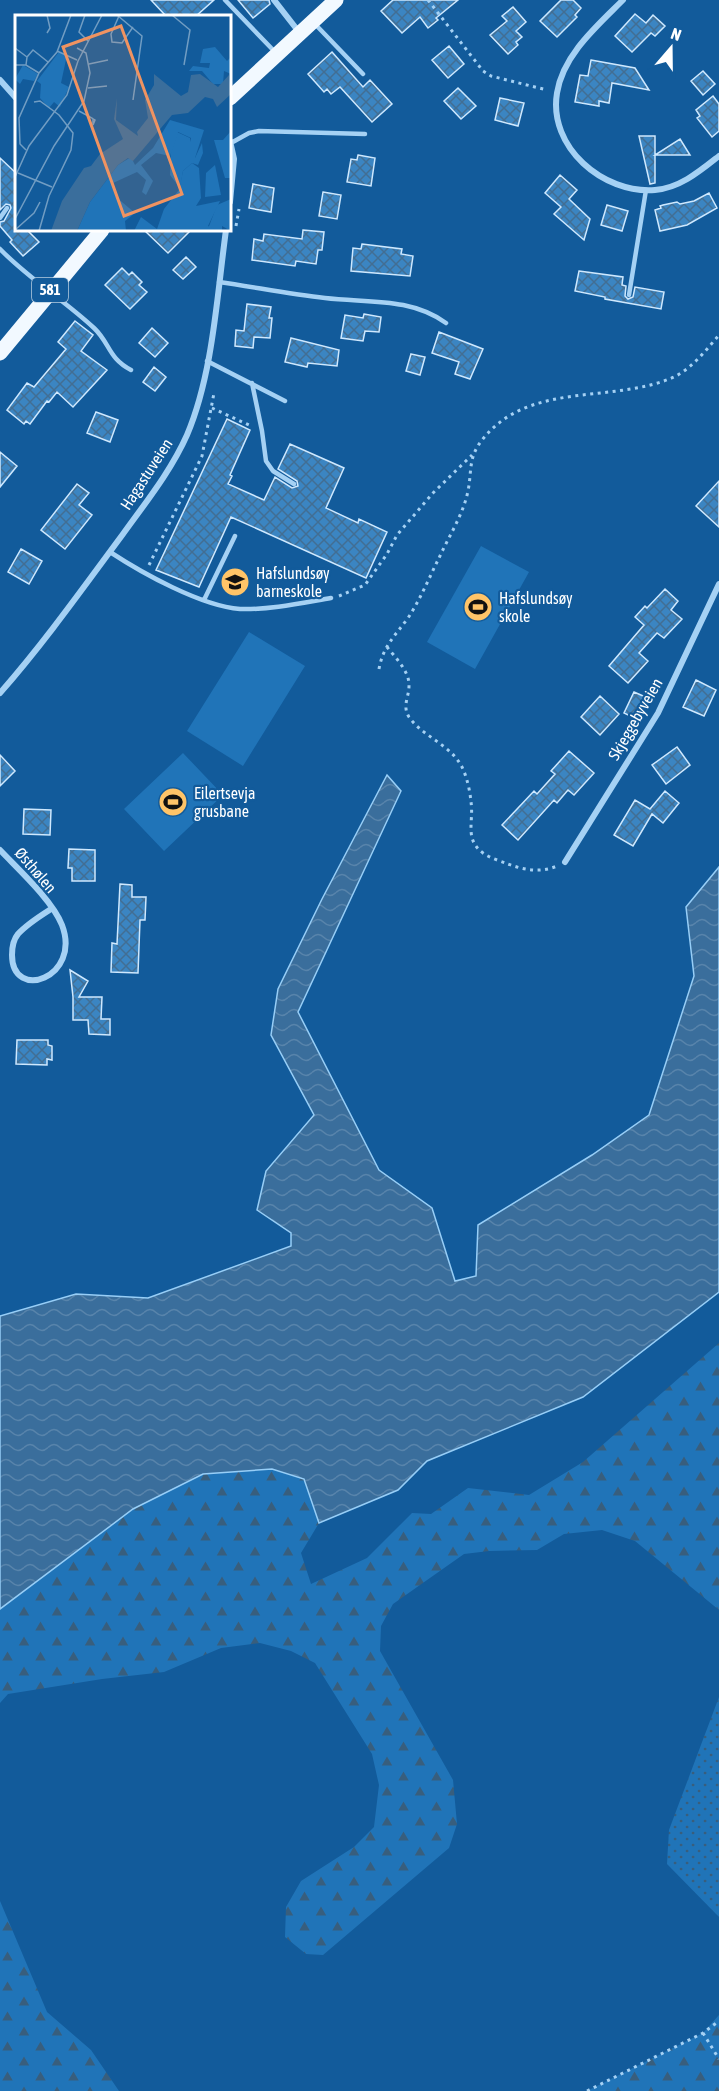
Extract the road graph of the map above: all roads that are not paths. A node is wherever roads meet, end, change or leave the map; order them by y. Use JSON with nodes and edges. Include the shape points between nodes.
{"nodes":[{"id":1,"x":225,"y":0,"type":"edge"},
{"id":2,"x":274,"y":0,"type":"edge"},
{"id":3,"x":336,"y":0,"type":"edge"},
{"id":4,"x":623,"y":0,"type":"edge"},
{"id":5,"x":312,"y":21,"type":"junction"},
{"id":6,"x":299,"y":33,"type":"junction"},
{"id":7,"x":277,"y":54,"type":"junction"},
{"id":8,"x":363,"y":74,"type":"dead end"},
{"id":9,"x":0,"y":80,"type":"edge"},
{"id":10,"x":15,"y":97,"type":"edge"},
{"id":11,"x":231,"y":97,"type":"edge"},
{"id":12,"x":365,"y":134,"type":"dead end"},
{"id":13,"x":231,"y":142,"type":"edge"},
{"id":14,"x":231,"y":146,"type":"edge"},
{"id":15,"x":719,"y":156,"type":"edge"},
{"id":16,"x":231,"y":190,"type":"edge"},
{"id":17,"x":646,"y":190,"type":"junction"},
{"id":18,"x":7,"y":208,"type":"dead end"},
{"id":19,"x":0,"y":218,"type":"edge"},
{"id":20,"x":101,"y":231,"type":"edge"},
{"id":21,"x":226,"y":231,"type":"edge"},
{"id":22,"x":0,"y":249,"type":"edge"},
{"id":23,"x":219,"y":282,"type":"junction"},
{"id":24,"x":49,"y":291,"type":"junction"},
{"id":25,"x":629,"y":295,"type":"dead end"},
{"id":26,"x":446,"y":323,"type":"dead end"},
{"id":27,"x":0,"y":352,"type":"edge"},
{"id":28,"x":207,"y":361,"type":"junction"},
{"id":29,"x":131,"y":370,"type":"dead end"},
{"id":30,"x":252,"y":383,"type":"junction"},
{"id":31,"x":285,"y":401,"type":"dead end"},
{"id":32,"x":294,"y":484,"type":"dead end"},
{"id":33,"x":235,"y":537,"type":"dead end"},
{"id":34,"x":110,"y":552,"type":"junction"},
{"id":35,"x":719,"y":584,"type":"edge"},
{"id":36,"x":331,"y":598,"type":"road end"},
{"id":37,"x":204,"y":600,"type":"junction"},
{"id":38,"x":0,"y":693,"type":"edge"},
{"id":39,"x":0,"y":850,"type":"edge"},
{"id":40,"x":565,"y":862,"type":"road end"},
{"id":41,"x":51,"y":909,"type":"junction"}],
"edges":[{"from":1,"to":7,"type":"lane"},
{"from":2,"to":6,"type":"street"},
{"from":3,"to":5,"type":"main road"},
{"from":4,"to":17,"type":"street","via":[[582,43],[564,69],[557,93],[557,114],[562,134],[589,169],[618,186]]},
{"from":5,"to":6,"type":"main road"},
{"from":5,"to":8,"type":"lane"},
{"from":6,"to":7,"type":"main road"},
{"from":7,"to":11,"type":"main road"},
{"from":9,"to":10,"type":"street"},
{"from":12,"to":13,"type":"lane","via":[[258,131]]},
{"from":14,"to":16,"type":"street"},
{"from":15,"to":17,"type":"street","via":[[683,182]]},
{"from":17,"to":25,"type":"lane"},
{"from":18,"to":19,"type":"lane"},
{"from":20,"to":24,"type":"main road","number":"581"},
{"from":21,"to":23,"type":"street","name":"Hagastuveien"},
{"from":22,"to":24,"type":"lane"},
{"from":23,"to":26,"type":"lane","via":[[327,298],[388,301],[427,312]]},
{"from":23,"to":28,"type":"street","name":"Hagastuveien"},
{"from":24,"to":27,"type":"main road","number":"581"},
{"from":24,"to":29,"type":"lane","via":[[97,330],[115,359]]},
{"from":28,"to":30,"type":"lane"},
{"from":28,"to":34,"type":"street","name":"Hagastuveien","via":[[183,442],[160,483]]},
{"from":30,"to":31,"type":"lane"},
{"from":30,"to":32,"type":"lane","via":[[266,461],[273,471]]},
{"from":33,"to":37,"type":"lane"},
{"from":34,"to":37,"type":"lane","via":[[145,574]]},
{"from":34,"to":38,"type":"street","name":"Hagastuveien"},
{"from":35,"to":40,"type":"street","name":"Skjeggebyveien","via":[[658,713]]},
{"from":36,"to":37,"type":"lane","via":[[242,609]]},
{"from":39,"to":41,"type":"street","name":"Østhølen"},
{"from":41,"to":41,"type":"street","name":"Østhølen","via":[[61,923],[65,949],[57,971],[40,980],[30,980],[14,968],[12,944],[23,929]]}]}
